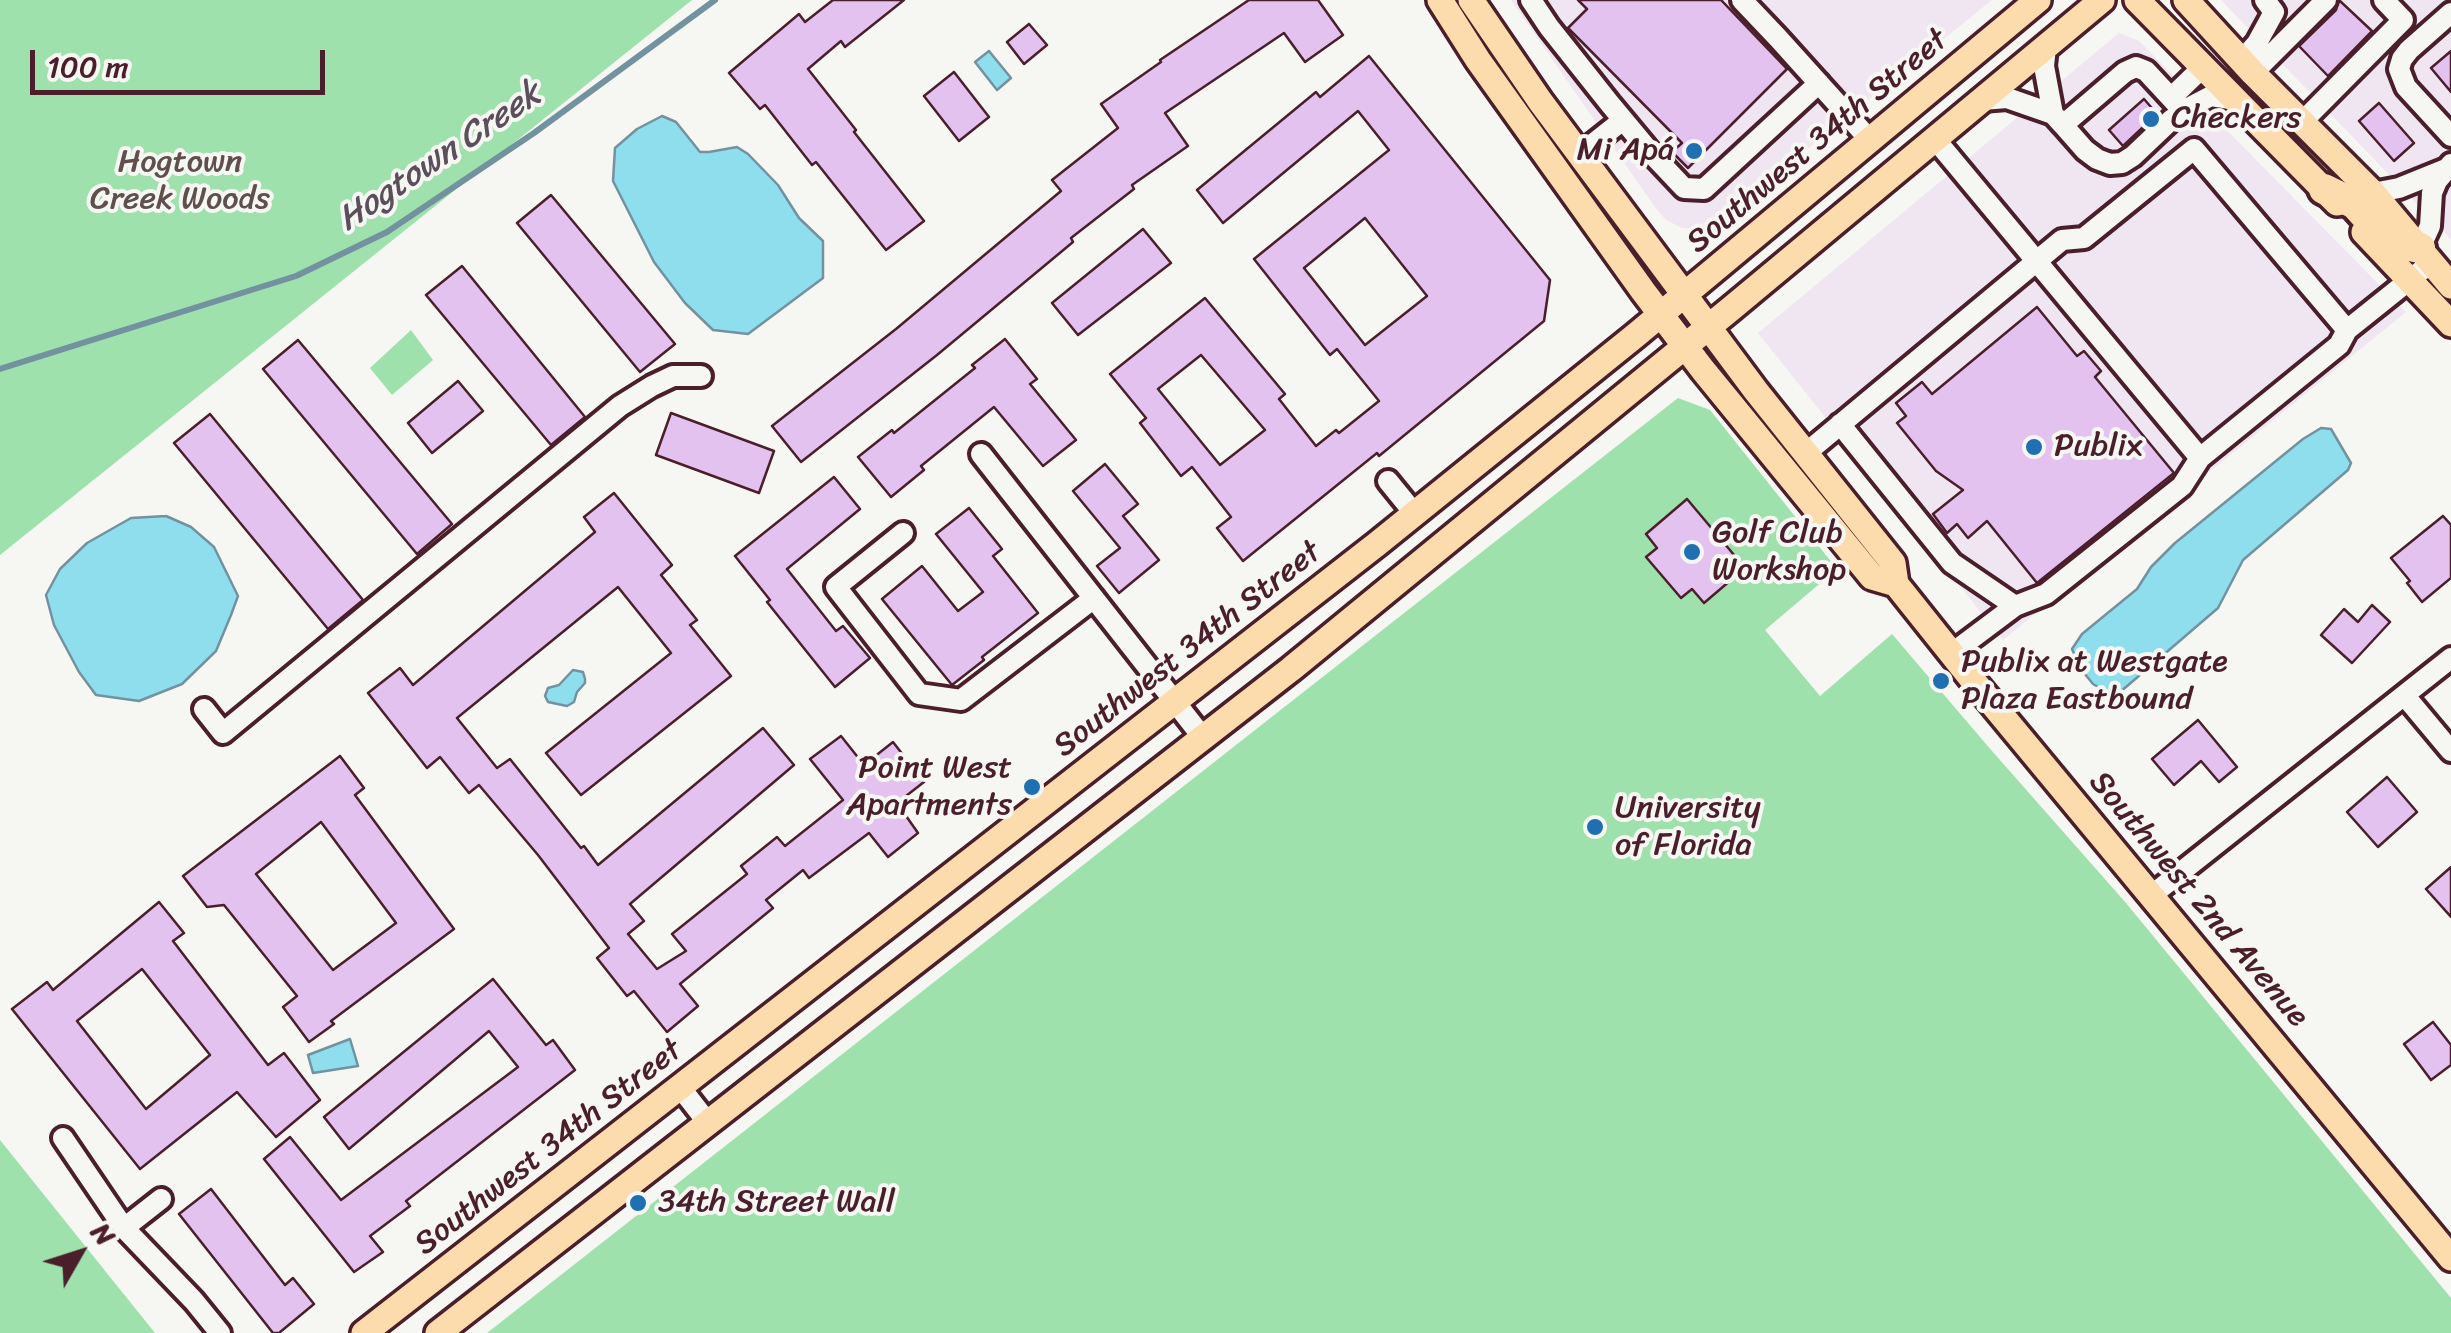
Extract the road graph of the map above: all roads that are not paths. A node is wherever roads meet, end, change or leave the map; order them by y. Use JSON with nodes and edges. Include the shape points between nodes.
{"nodes":[{"id":1,"x":1440,"y":0,"type":"edge"},
{"id":2,"x":1471,"y":0,"type":"edge"},
{"id":3,"x":1531,"y":0,"type":"edge"},
{"id":4,"x":1742,"y":0,"type":"edge"},
{"id":5,"x":2038,"y":0,"type":"edge"},
{"id":6,"x":2102,"y":0,"type":"edge"},
{"id":7,"x":2137,"y":0,"type":"edge"},
{"id":8,"x":2186,"y":0,"type":"edge"},
{"id":9,"x":2326,"y":0,"type":"edge"},
{"id":10,"x":2384,"y":0,"type":"edge"},
{"id":11,"x":2276,"y":4,"type":"edge"},
{"id":12,"x":2451,"y":13,"type":"edge"},
{"id":13,"x":2046,"y":46,"type":"junction"},
{"id":14,"x":2204,"y":66,"type":"junction"},
{"id":15,"x":2248,"y":67,"type":"junction"},
{"id":16,"x":1818,"y":82,"type":"junction"},
{"id":17,"x":1982,"y":100,"type":"junction"},
{"id":18,"x":2237,"y":100,"type":"junction"},
{"id":19,"x":2177,"y":104,"type":"junction"},
{"id":20,"x":2058,"y":119,"type":"junction"},
{"id":21,"x":1624,"y":120,"type":"junction"},
{"id":22,"x":2302,"y":122,"type":"junction"},
{"id":23,"x":2451,"y":136,"type":"edge"},
{"id":24,"x":1934,"y":139,"type":"junction"},
{"id":25,"x":1870,"y":140,"type":"junction"},
{"id":26,"x":1580,"y":154,"type":"junction"},
{"id":27,"x":2448,"y":166,"type":"edge"},
{"id":28,"x":2324,"y":189,"type":"junction"},
{"id":29,"x":2373,"y":193,"type":"junction"},
{"id":30,"x":2426,"y":255,"type":"junction"},
{"id":31,"x":2037,"y":260,"type":"junction"},
{"id":32,"x":2410,"y":280,"type":"junction"},
{"id":33,"x":2451,"y":286,"type":"edge"},
{"id":34,"x":1684,"y":295,"type":"junction"},
{"id":35,"x":1661,"y":314,"type":"junction"},
{"id":36,"x":2451,"y":324,"type":"edge"},
{"id":37,"x":1708,"y":328,"type":"junction"},
{"id":38,"x":2346,"y":330,"type":"junction"},
{"id":39,"x":1686,"y":346,"type":"junction"},
{"id":40,"x":701,"y":376,"type":"dead end"},
{"id":41,"x":1840,"y":424,"type":"junction"},
{"id":42,"x":1806,"y":453,"type":"junction"},
{"id":43,"x":981,"y":454,"type":"dead end"},
{"id":44,"x":2200,"y":458,"type":"junction"},
{"id":45,"x":1388,"y":481,"type":"dead end"},
{"id":46,"x":1414,"y":514,"type":"junction"},
{"id":47,"x":903,"y":534,"type":"dead end"},
{"id":48,"x":1896,"y":584,"type":"junction"},
{"id":49,"x":1094,"y":598,"type":"junction"},
{"id":50,"x":2015,"y":606,"type":"junction"},
{"id":51,"x":1951,"y":654,"type":"junction"},
{"id":52,"x":2451,"y":658,"type":"edge"},
{"id":53,"x":2404,"y":696,"type":"junction"},
{"id":54,"x":1174,"y":702,"type":"junction"},
{"id":55,"x":204,"y":709,"type":"dead end"},
{"id":56,"x":1204,"y":739,"type":"junction"},
{"id":57,"x":2451,"y":751,"type":"edge"},
{"id":58,"x":2152,"y":895,"type":"junction"},
{"id":59,"x":680,"y":1087,"type":"junction"},
{"id":60,"x":708,"y":1123,"type":"junction"},
{"id":61,"x":63,"y":1138,"type":"dead end"},
{"id":62,"x":161,"y":1199,"type":"dead end"},
{"id":63,"x":124,"y":1228,"type":"junction"},
{"id":64,"x":2451,"y":1258,"type":"edge"},
{"id":65,"x":220,"y":1333,"type":"edge"},
{"id":66,"x":364,"y":1333,"type":"edge"},
{"id":67,"x":438,"y":1333,"type":"edge"}],
"edges":[{"from":1,"to":35,"type":"main road","name":"Southwest 2nd Avenue"},
{"from":2,"to":26,"type":"main road","name":"Southwest 2nd Avenue"},
{"from":3,"to":21,"type":"street"},
{"from":4,"to":16,"type":"street"},
{"from":5,"to":25,"type":"main road","name":"Southwest 34th Street"},
{"from":6,"to":13,"type":"main road"},
{"from":7,"to":14,"type":"main road"},
{"from":8,"to":15,"type":"main road"},
{"from":9,"to":15,"type":"street"},
{"from":10,"to":22,"type":"street","via":[[2402,20]]},
{"from":11,"to":15,"type":"street"},
{"from":12,"to":23,"type":"street","via":[[2409,50],[2400,69],[2406,87]]},
{"from":13,"to":17,"type":"main road"},
{"from":13,"to":20,"type":"street","via":[[2044,66]]},
{"from":14,"to":18,"type":"main road"},
{"from":14,"to":19,"type":"street"},
{"from":15,"to":22,"type":"main road"},
{"from":16,"to":21,"type":"street","via":[[1704,188],[1684,188]]},
{"from":16,"to":25,"type":"street"},
{"from":17,"to":20,"type":"street","via":[[2007,98]]},
{"from":17,"to":24,"type":"main road"},
{"from":18,"to":19,"type":"street","via":[[2211,96]]},
{"from":18,"to":28,"type":"main road"},
{"from":19,"to":20,"type":"street","via":[[2136,67]]},
{"from":19,"to":20,"type":"street","via":[[2133,156],[2110,164],[2084,150]]},
{"from":21,"to":26,"type":"street"},
{"from":22,"to":29,"type":"main road"},
{"from":24,"to":31,"type":"street"},
{"from":24,"to":37,"type":"main road"},
{"from":25,"to":34,"type":"main road","name":"Southwest 34th Street"},
{"from":26,"to":34,"type":"main road","name":"Southwest 2nd Avenue"},
{"from":27,"to":29,"type":"street"},
{"from":27,"to":30,"type":"street","via":[[2432,193]]},
{"from":28,"to":30,"type":"highway","via":[[2355,204],[2389,242]]},
{"from":28,"to":32,"type":"main road"},
{"from":29,"to":30,"type":"main road"},
{"from":30,"to":32,"type":"street"},
{"from":30,"to":33,"type":"main road"},
{"from":31,"to":38,"type":"street","via":[[2062,240],[2084,238],[2194,148]]},
{"from":31,"to":41,"type":"street"},
{"from":31,"to":44,"type":"street"},
{"from":32,"to":36,"type":"main road"},
{"from":32,"to":38,"type":"street"},
{"from":34,"to":35,"type":"main road","name":"Southwest 34th Street"},
{"from":34,"to":37,"type":"main road","name":"Southwest 2nd Avenue"},
{"from":35,"to":39,"type":"main road","name":"Southwest 2nd Avenue"},
{"from":35,"to":46,"type":"main road","name":"Southwest 34th Street"},
{"from":37,"to":39,"type":"main road"},
{"from":37,"to":42,"type":"main road","name":"Southwest 2nd Avenue"},
{"from":38,"to":44,"type":"street","via":[[2339,345]]},
{"from":39,"to":48,"type":"main road","name":"Southwest 2nd Avenue","via":[[1872,577]]},
{"from":39,"to":56,"type":"main road"},
{"from":40,"to":55,"type":"street","via":[[673,376],[620,406],[223,734]]},
{"from":41,"to":42,"type":"street"},
{"from":41,"to":50,"type":"street","via":[[1952,562]]},
{"from":42,"to":48,"type":"main road","name":"Southwest 2nd Avenue","via":[[1893,563]]},
{"from":43,"to":49,"type":"street"},
{"from":44,"to":50,"type":"street","via":[[2182,486],[2046,594]]},
{"from":45,"to":46,"type":"street"},
{"from":46,"to":54,"type":"main road","name":"Southwest 34th Street"},
{"from":47,"to":49,"type":"street","via":[[836,587],[919,694],[961,700]]},
{"from":48,"to":51,"type":"main road","name":"Southwest 2nd Avenue"},
{"from":49,"to":54,"type":"street"},
{"from":50,"to":51,"type":"street"},
{"from":51,"to":58,"type":"main road","name":"Southwest 2nd Avenue"},
{"from":52,"to":53,"type":"street"},
{"from":53,"to":57,"type":"street"},
{"from":53,"to":58,"type":"street"},
{"from":54,"to":56,"type":"street"},
{"from":54,"to":59,"type":"main road","name":"Southwest 34th Street"},
{"from":56,"to":60,"type":"main road"},
{"from":58,"to":64,"type":"main road","name":"Southwest 2nd Avenue"},
{"from":59,"to":60,"type":"street"},
{"from":59,"to":66,"type":"main road","name":"Southwest 34th Street"},
{"from":60,"to":67,"type":"main road"},
{"from":61,"to":63,"type":"street"},
{"from":62,"to":63,"type":"street"},
{"from":63,"to":65,"type":"street"}]}
